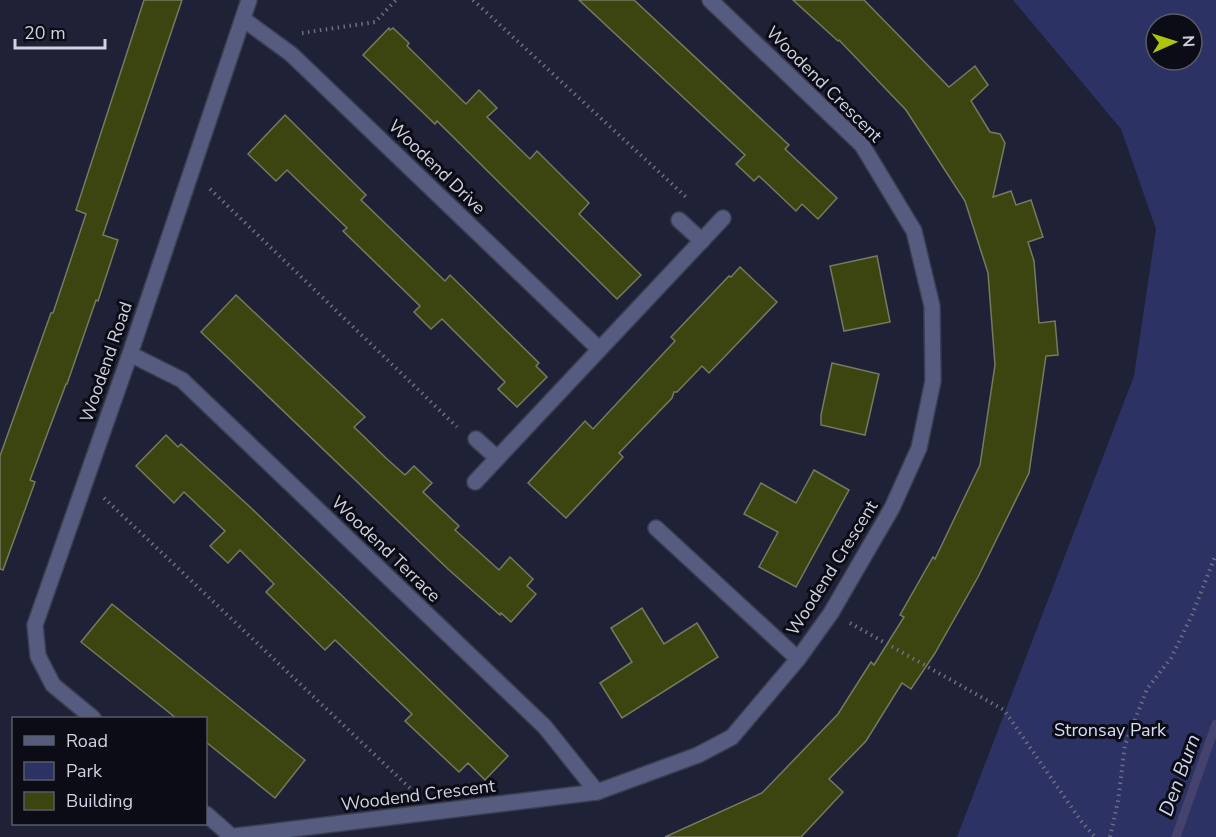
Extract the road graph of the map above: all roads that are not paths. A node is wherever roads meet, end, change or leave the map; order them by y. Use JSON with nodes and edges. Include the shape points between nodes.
{"nodes":[{"id":1,"x":249,"y":0,"type":"edge"},
{"id":2,"x":710,"y":0,"type":"edge"},
{"id":3,"x":243,"y":19,"type":"junction"},
{"id":4,"x":723,"y":218,"type":"dead end"},
{"id":5,"x":679,"y":220,"type":"road end"},
{"id":6,"x":702,"y":241,"type":"junction"},
{"id":7,"x":599,"y":350,"type":"junction"},
{"id":8,"x":130,"y":354,"type":"junction"},
{"id":9,"x":476,"y":439,"type":"road end"},
{"id":10,"x":497,"y":458,"type":"junction"},
{"id":11,"x":475,"y":482,"type":"dead end"},
{"id":12,"x":656,"y":528,"type":"dead end"},
{"id":13,"x":798,"y":659,"type":"junction"},
{"id":14,"x":92,"y":717,"type":"edge"},
{"id":15,"x":597,"y":792,"type":"junction"},
{"id":16,"x":207,"y":815,"type":"edge"},
{"id":17,"x":229,"y":837,"type":"edge"}],
"edges":[{"from":1,"to":3,"type":"street","name":"Woodend Road"},
{"from":2,"to":13,"type":"street","name":"Woodend Crescent","via":[[862,145],[914,231],[932,306],[933,381],[919,448],[892,508],[831,613]]},
{"from":3,"to":7,"type":"street","name":"Woodend Drive","via":[[285,49]]},
{"from":3,"to":8,"type":"street","name":"Woodend Road"},
{"from":4,"to":6,"type":"street"},
{"from":5,"to":6,"type":"street"},
{"from":6,"to":7,"type":"street"},
{"from":7,"to":10,"type":"street"},
{"from":8,"to":14,"type":"street","name":"Woodend Road","via":[[35,625],[38,656],[53,686]]},
{"from":8,"to":15,"type":"street","name":"Woodend Terrace","via":[[182,380],[545,727]]},
{"from":9,"to":10,"type":"street"},
{"from":10,"to":11,"type":"street"},
{"from":12,"to":13,"type":"street"},
{"from":13,"to":15,"type":"street","name":"Woodend Crescent","via":[[732,738],[698,755]]},
{"from":15,"to":17,"type":"street","name":"Woodend Crescent"},
{"from":16,"to":17,"type":"street"}]}
